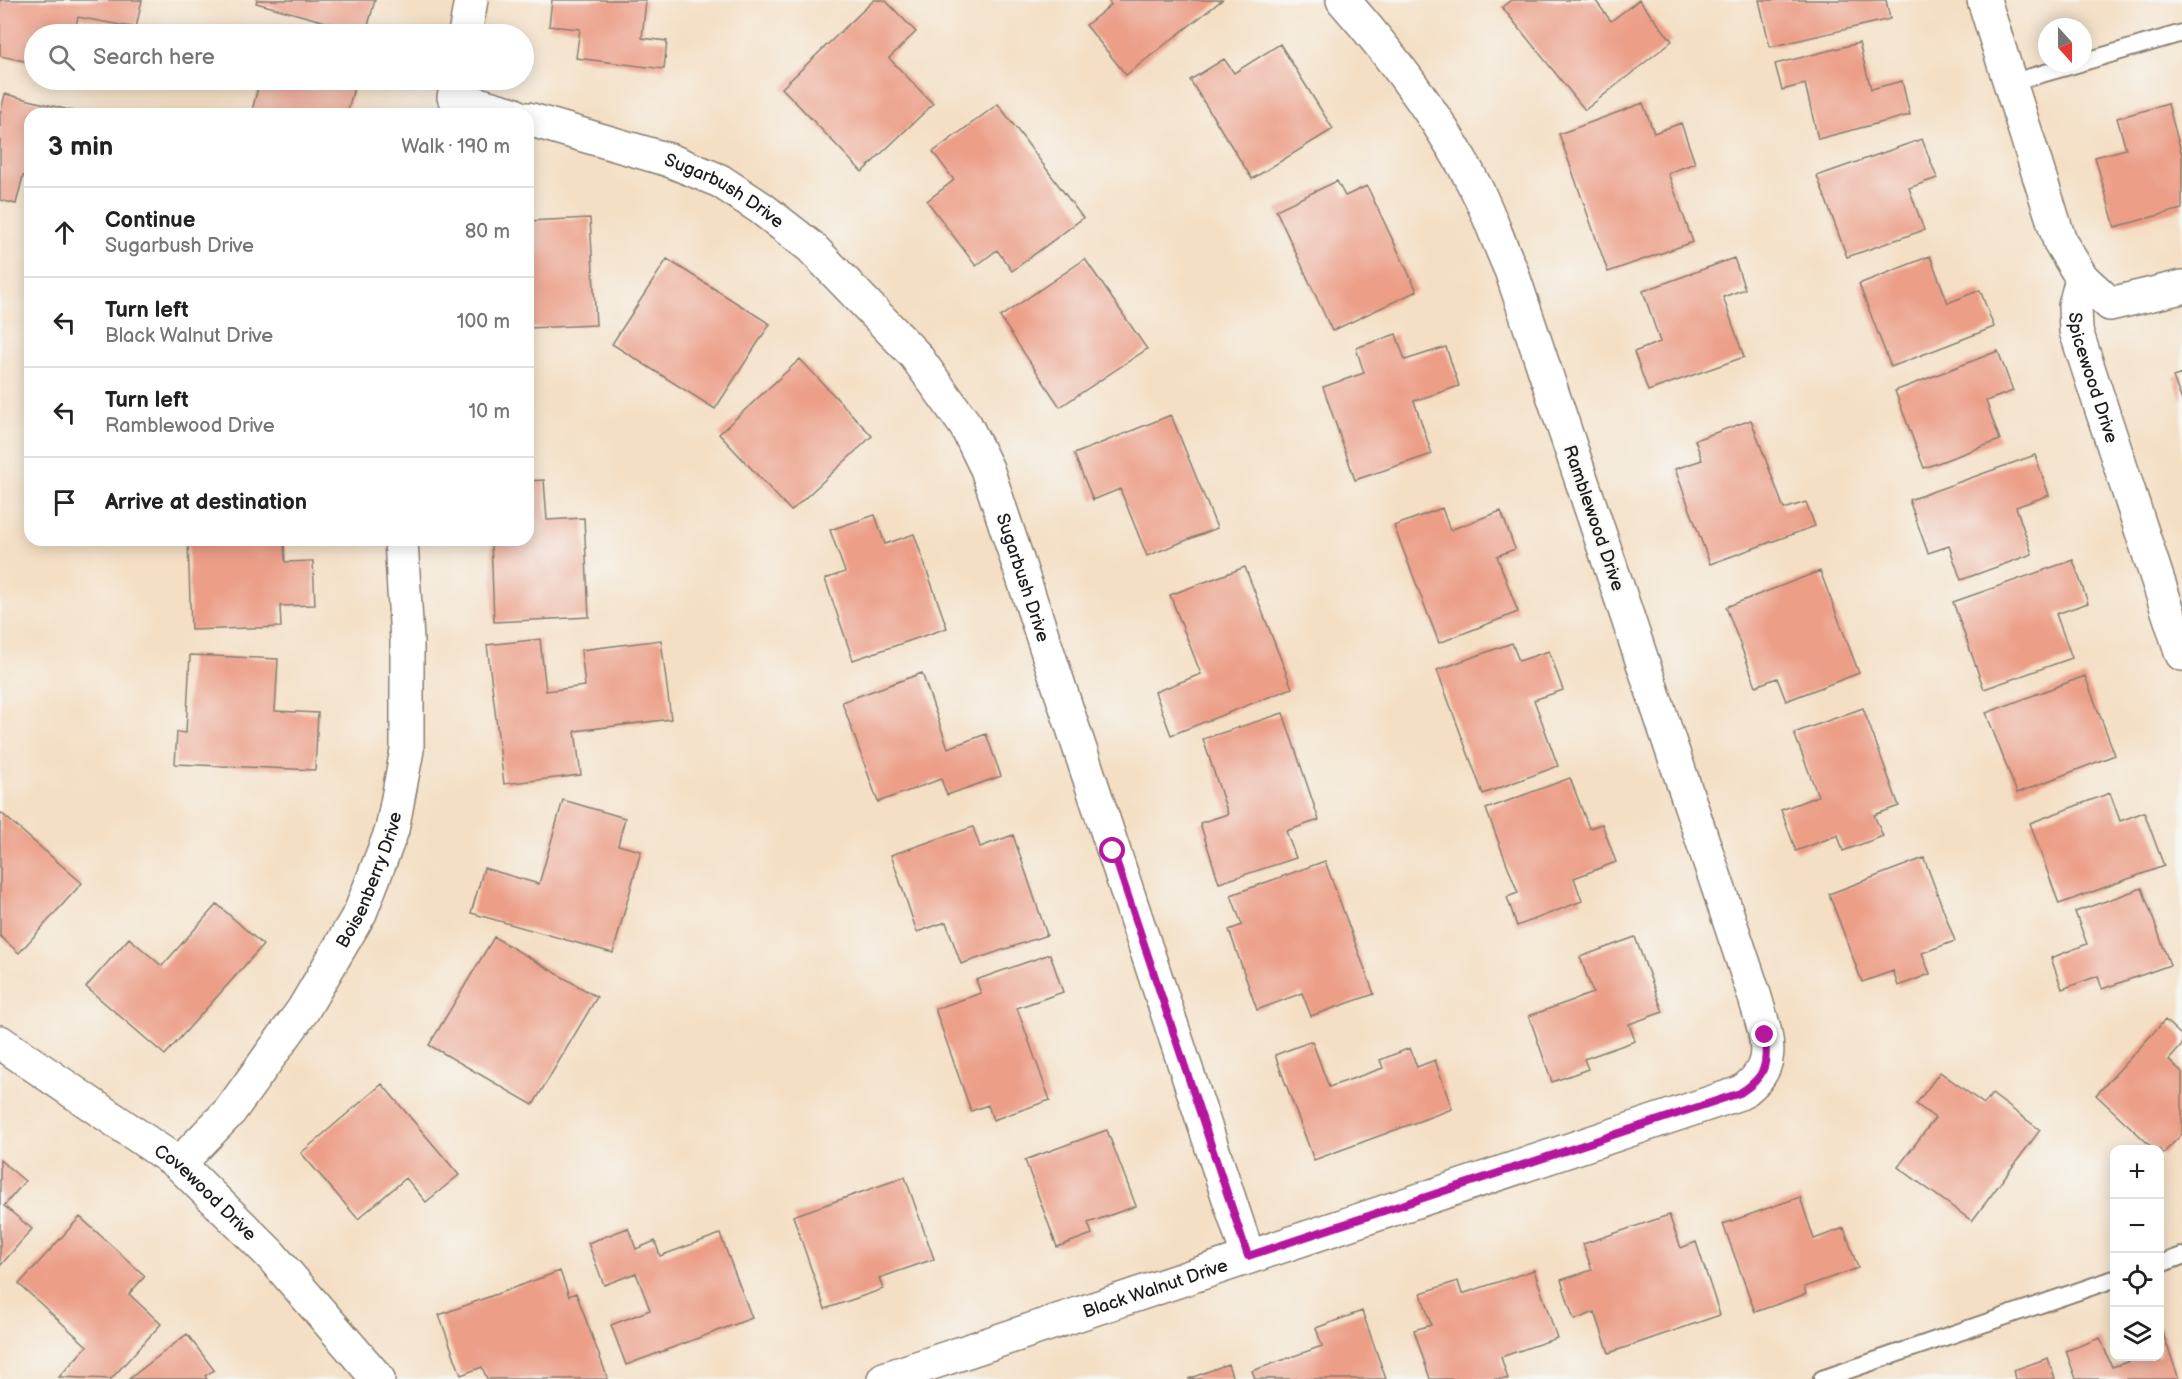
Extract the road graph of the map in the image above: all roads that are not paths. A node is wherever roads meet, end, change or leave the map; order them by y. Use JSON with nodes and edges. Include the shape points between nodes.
{"nodes":[{"id":1,"x":471,"y":0,"type":"edge"},
{"id":2,"x":1343,"y":0,"type":"edge"},
{"id":3,"x":1984,"y":0,"type":"edge"},
{"id":4,"x":467,"y":24,"type":"edge"},
{"id":5,"x":2182,"y":33,"type":"edge"},
{"id":6,"x":2092,"y":60,"type":"edge"},
{"id":7,"x":2051,"y":72,"type":"edge"},
{"id":8,"x":2010,"y":84,"type":"junction"},
{"id":9,"x":452,"y":97,"type":"edge"},
{"id":10,"x":491,"y":108,"type":"edge"},
{"id":11,"x":534,"y":121,"type":"edge"},
{"id":12,"x":2082,"y":278,"type":"junction"},
{"id":13,"x":2182,"y":287,"type":"edge"},
{"id":14,"x":401,"y":546,"type":"edge"},
{"id":15,"x":2182,"y":654,"type":"edge"},
{"id":16,"x":0,"y":1042,"type":"edge"},
{"id":17,"x":1764,"y":1072,"type":"joint"},
{"id":18,"x":179,"y":1164,"type":"junction"},
{"id":19,"x":1248,"y":1256,"type":"junction"},
{"id":20,"x":2182,"y":1256,"type":"edge"},
{"id":21,"x":2164,"y":1263,"type":"edge"},
{"id":22,"x":2110,"y":1281,"type":"edge"},
{"id":23,"x":378,"y":1379,"type":"edge"},
{"id":24,"x":884,"y":1379,"type":"edge"},
{"id":25,"x":1822,"y":1379,"type":"edge"}],
"edges":[{"from":1,"to":4,"type":"street"},
{"from":2,"to":17,"type":"street","name":"Ramblewood Drive","via":[[1406,76],[1449,140],[1511,270],[1754,994],[1765,1035]]},
{"from":3,"to":8,"type":"street"},
{"from":5,"to":6,"type":"lane"},
{"from":7,"to":8,"type":"lane"},
{"from":8,"to":12,"type":"street","via":[[2060,242]]},
{"from":9,"to":10,"type":"street"},
{"from":11,"to":19,"type":"street","name":"Sugarbush Drive","via":[[669,160],[720,182],[761,208],[811,247],[915,355],[966,426],[987,469]]},
{"from":12,"to":13,"type":"street","via":[[2110,304]]},
{"from":12,"to":15,"type":"street","name":"Spicewood Drive","via":[[2075,306],[2076,331]]},
{"from":14,"to":18,"type":"street","name":"Boisenberry Drive","via":[[407,640],[406,750],[392,830],[360,913],[303,1010],[230,1111]]},
{"from":16,"to":18,"type":"street","name":"Covewood Drive"},
{"from":17,"to":19,"type":"street","name":"Black Walnut Drive","via":[[1740,1093]]},
{"from":18,"to":23,"type":"street","name":"Covewood Drive","via":[[269,1253]]},
{"from":19,"to":24,"type":"street","name":"Black Walnut Drive"},
{"from":20,"to":21,"type":"lane"},
{"from":22,"to":25,"type":"lane"}]}
